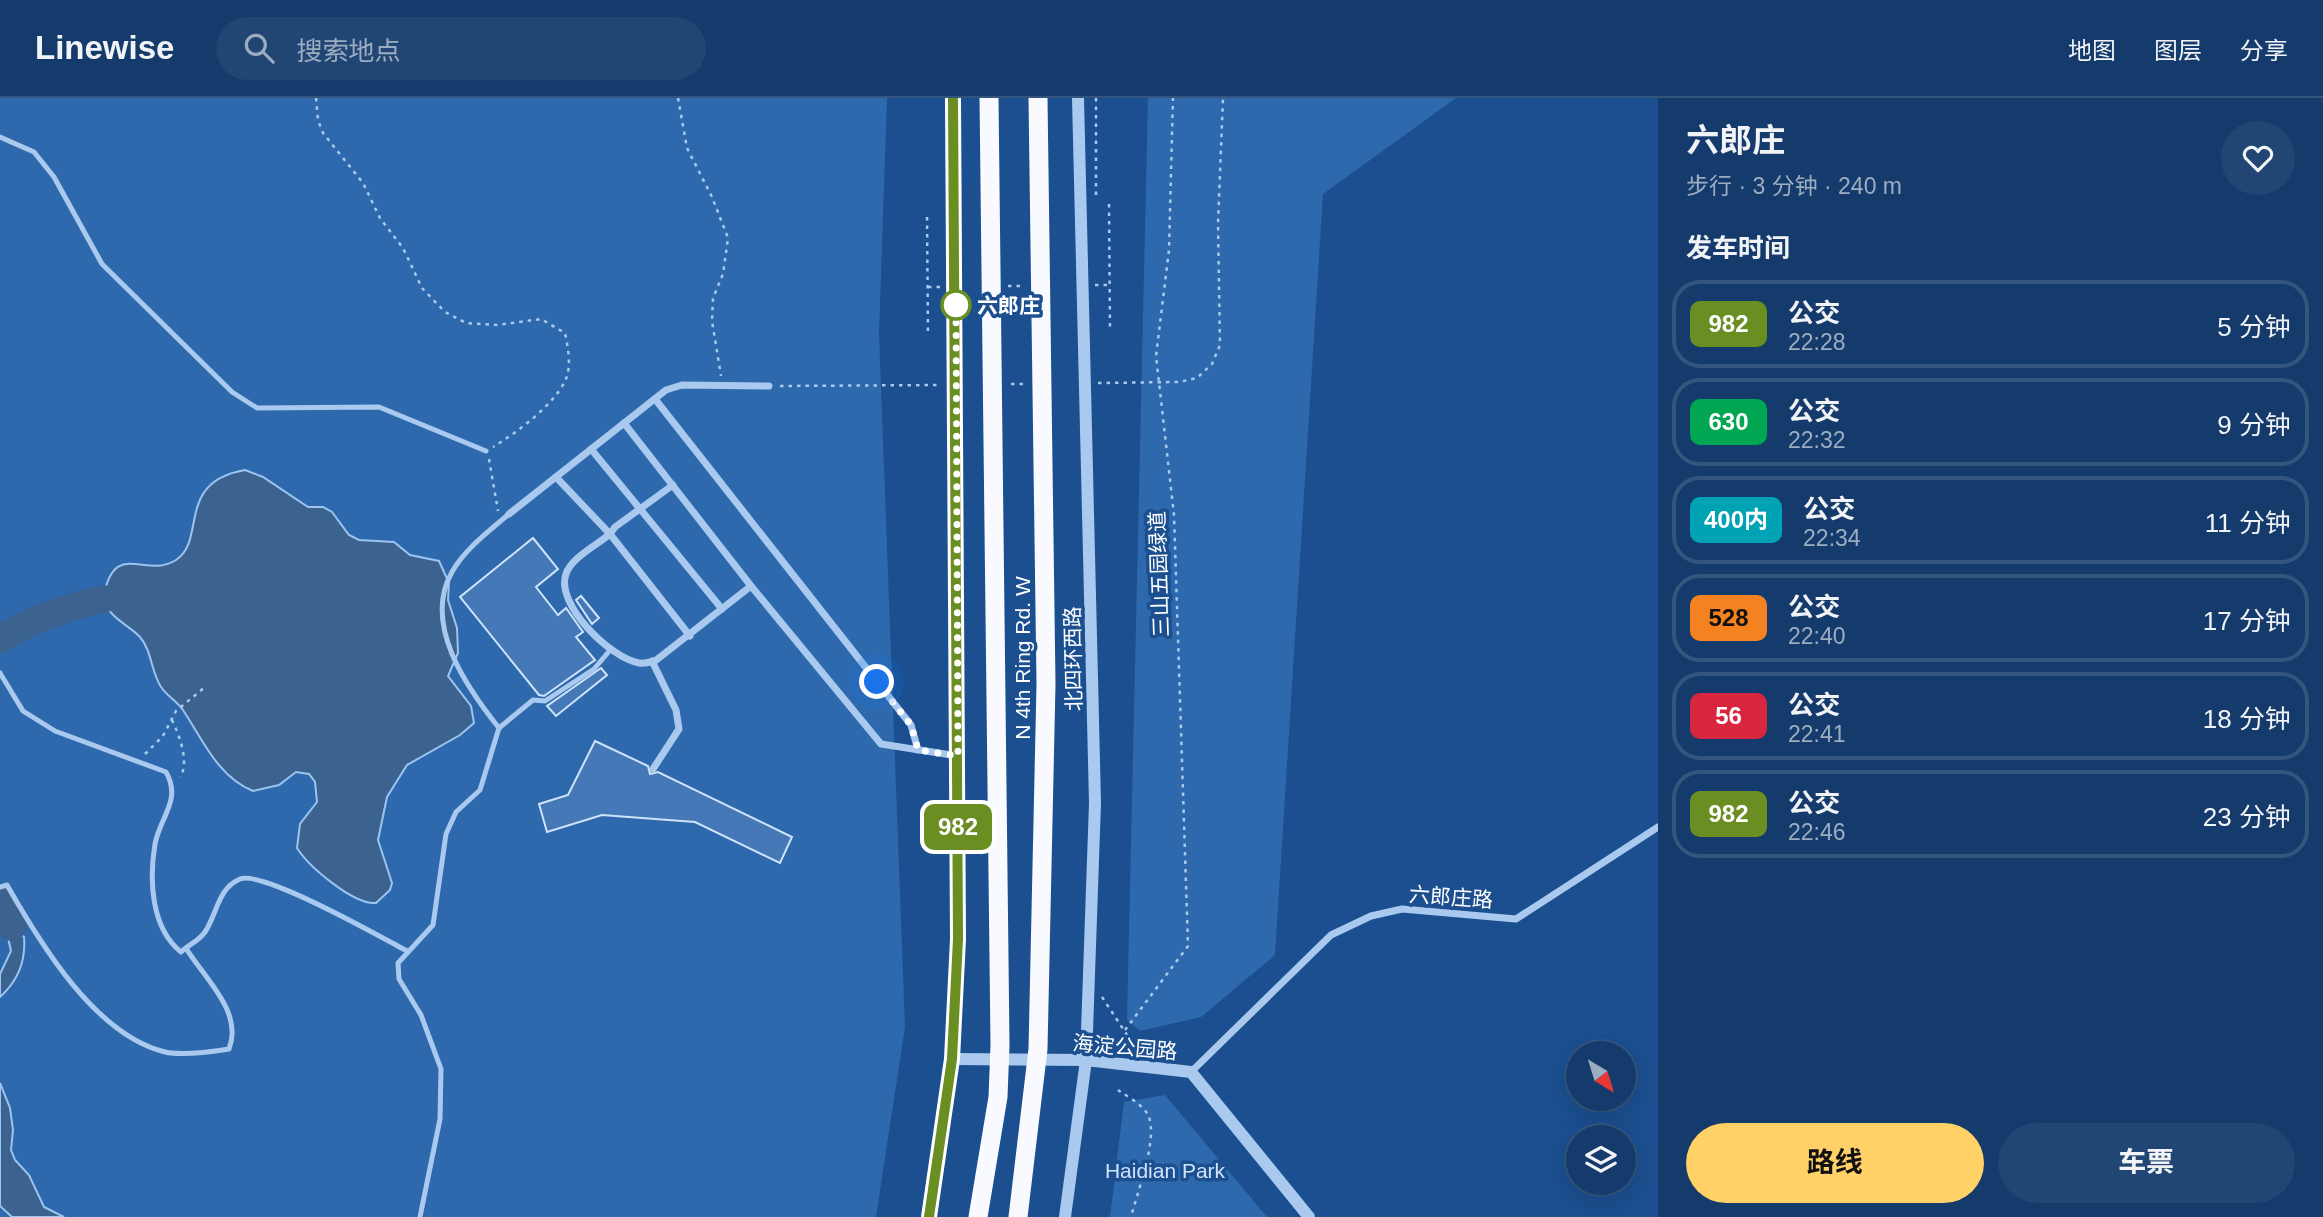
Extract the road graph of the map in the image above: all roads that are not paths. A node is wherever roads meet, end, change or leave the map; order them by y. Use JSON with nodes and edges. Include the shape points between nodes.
{"nodes":[{"id":1,"x":953,"y":98,"type":"edge"},
{"id":2,"x":989,"y":98,"type":"edge"},
{"id":3,"x":1038,"y":98,"type":"edge"},
{"id":4,"x":1078,"y":98,"type":"edge"},
{"id":5,"x":0,"y":137,"type":"edge"},
{"id":6,"x":769,"y":386,"type":"road end"},
{"id":7,"x":655,"y":399,"type":"junction"},
{"id":8,"x":624,"y":423,"type":"junction"},
{"id":9,"x":591,"y":449,"type":"junction"},
{"id":10,"x":486,"y":452,"type":"road end"},
{"id":11,"x":556,"y":477,"type":"junction"},
{"id":12,"x":673,"y":485,"type":"junction"},
{"id":13,"x":639,"y":508,"type":"junction"},
{"id":14,"x":509,"y":514,"type":"joint"},
{"id":15,"x":610,"y":534,"type":"junction"},
{"id":16,"x":751,"y":586,"type":"junction"},
{"id":17,"x":723,"y":609,"type":"junction"},
{"id":18,"x":690,"y":636,"type":"junction"},
{"id":19,"x":611,"y":649,"type":"junction"},
{"id":20,"x":652,"y":661,"type":"junction"},
{"id":21,"x":0,"y":673,"type":"edge"},
{"id":22,"x":499,"y":728,"type":"junction"},
{"id":23,"x":918,"y":750,"type":"junction"},
{"id":24,"x":958,"y":756,"type":"junction"},
{"id":25,"x":653,"y":769,"type":"dead end"},
{"id":26,"x":1658,"y":827,"type":"edge"},
{"id":27,"x":3,"y":886,"type":"edge"},
{"id":28,"x":186,"y":948,"type":"junction"},
{"id":29,"x":407,"y":951,"type":"junction"},
{"id":30,"x":952,"y":1059,"type":"junction"},
{"id":31,"x":1086,"y":1060,"type":"junction"},
{"id":32,"x":1191,"y":1072,"type":"junction"},
{"id":33,"x":420,"y":1217,"type":"edge"},
{"id":34,"x":929,"y":1217,"type":"edge"},
{"id":35,"x":978,"y":1217,"type":"edge"},
{"id":36,"x":1018,"y":1217,"type":"edge"},
{"id":37,"x":1065,"y":1217,"type":"edge"},
{"id":38,"x":1309,"y":1217,"type":"edge"}],
"edges":[{"from":1,"to":24,"type":"street"},
{"from":2,"to":35,"type":"highway","name":"N 4th Ring Rd. W","via":[[1000,1045],[999,1097]]},
{"from":3,"to":36,"type":"highway","name":"N 4th Ring Rd. W","via":[[1046,684],[1038,1049]]},
{"from":4,"to":31,"type":"street","name":"北四环西路","via":[[1096,803]]},
{"from":5,"to":10,"type":"lane","via":[[34,152],[54,177],[102,264],[248,403],[257,408],[379,407]]},
{"from":6,"to":7,"type":"street","via":[[682,385]]},
{"from":7,"to":8,"type":"street"},
{"from":7,"to":23,"type":"street","via":[[911,725]]},
{"from":8,"to":9,"type":"street"},
{"from":8,"to":12,"type":"street"},
{"from":9,"to":11,"type":"street"},
{"from":9,"to":13,"type":"street"},
{"from":11,"to":14,"type":"street"},
{"from":11,"to":15,"type":"street"},
{"from":12,"to":13,"type":"street"},
{"from":12,"to":16,"type":"street"},
{"from":13,"to":15,"type":"street"},
{"from":13,"to":17,"type":"street"},
{"from":14,"to":22,"type":"lane","via":[[469,550],[443,590],[444,630],[471,692]]},
{"from":15,"to":18,"type":"street"},
{"from":15,"to":19,"type":"street","via":[[568,567],[564,590],[597,638]]},
{"from":16,"to":17,"type":"street"},
{"from":16,"to":23,"type":"street","via":[[881,744]]},
{"from":17,"to":18,"type":"street"},
{"from":18,"to":20,"type":"street"},
{"from":19,"to":20,"type":"street","via":[[640,664]]},
{"from":19,"to":22,"type":"lane","via":[[594,669],[545,701],[533,699]]},
{"from":20,"to":25,"type":"street","via":[[676,710],[679,729]]},
{"from":21,"to":28,"type":"lane","via":[[23,711],[55,731],[166,772],[174,797],[155,843],[152,887],[158,916],[174,946],[181,953]]},
{"from":22,"to":29,"type":"lane","via":[[480,790],[456,812],[446,834],[433,925]]},
{"from":23,"to":24,"type":"street"},
{"from":24,"to":30,"type":"street","via":[[958,939]]},
{"from":26,"to":32,"type":"street","name":"六郎庄路","via":[[1516,919],[1402,909],[1371,916],[1331,935]]},
{"from":27,"to":28,"type":"lane","via":[[40,943],[108,1023],[165,1052],[229,1049],[233,1038],[226,1005]]},
{"from":28,"to":29,"type":"lane","via":[[206,931],[224,891],[241,878],[259,878]]},
{"from":29,"to":33,"type":"lane","via":[[398,962],[399,979],[421,1015],[441,1069],[440,1119]]},
{"from":30,"to":31,"type":"street","name":"海淀公园路"},
{"from":30,"to":34,"type":"street"},
{"from":31,"to":32,"type":"street","name":"海淀公园路"},
{"from":31,"to":37,"type":"street","name":"北四环西路"},
{"from":32,"to":38,"type":"street","name":"海淀公园路"}]}
